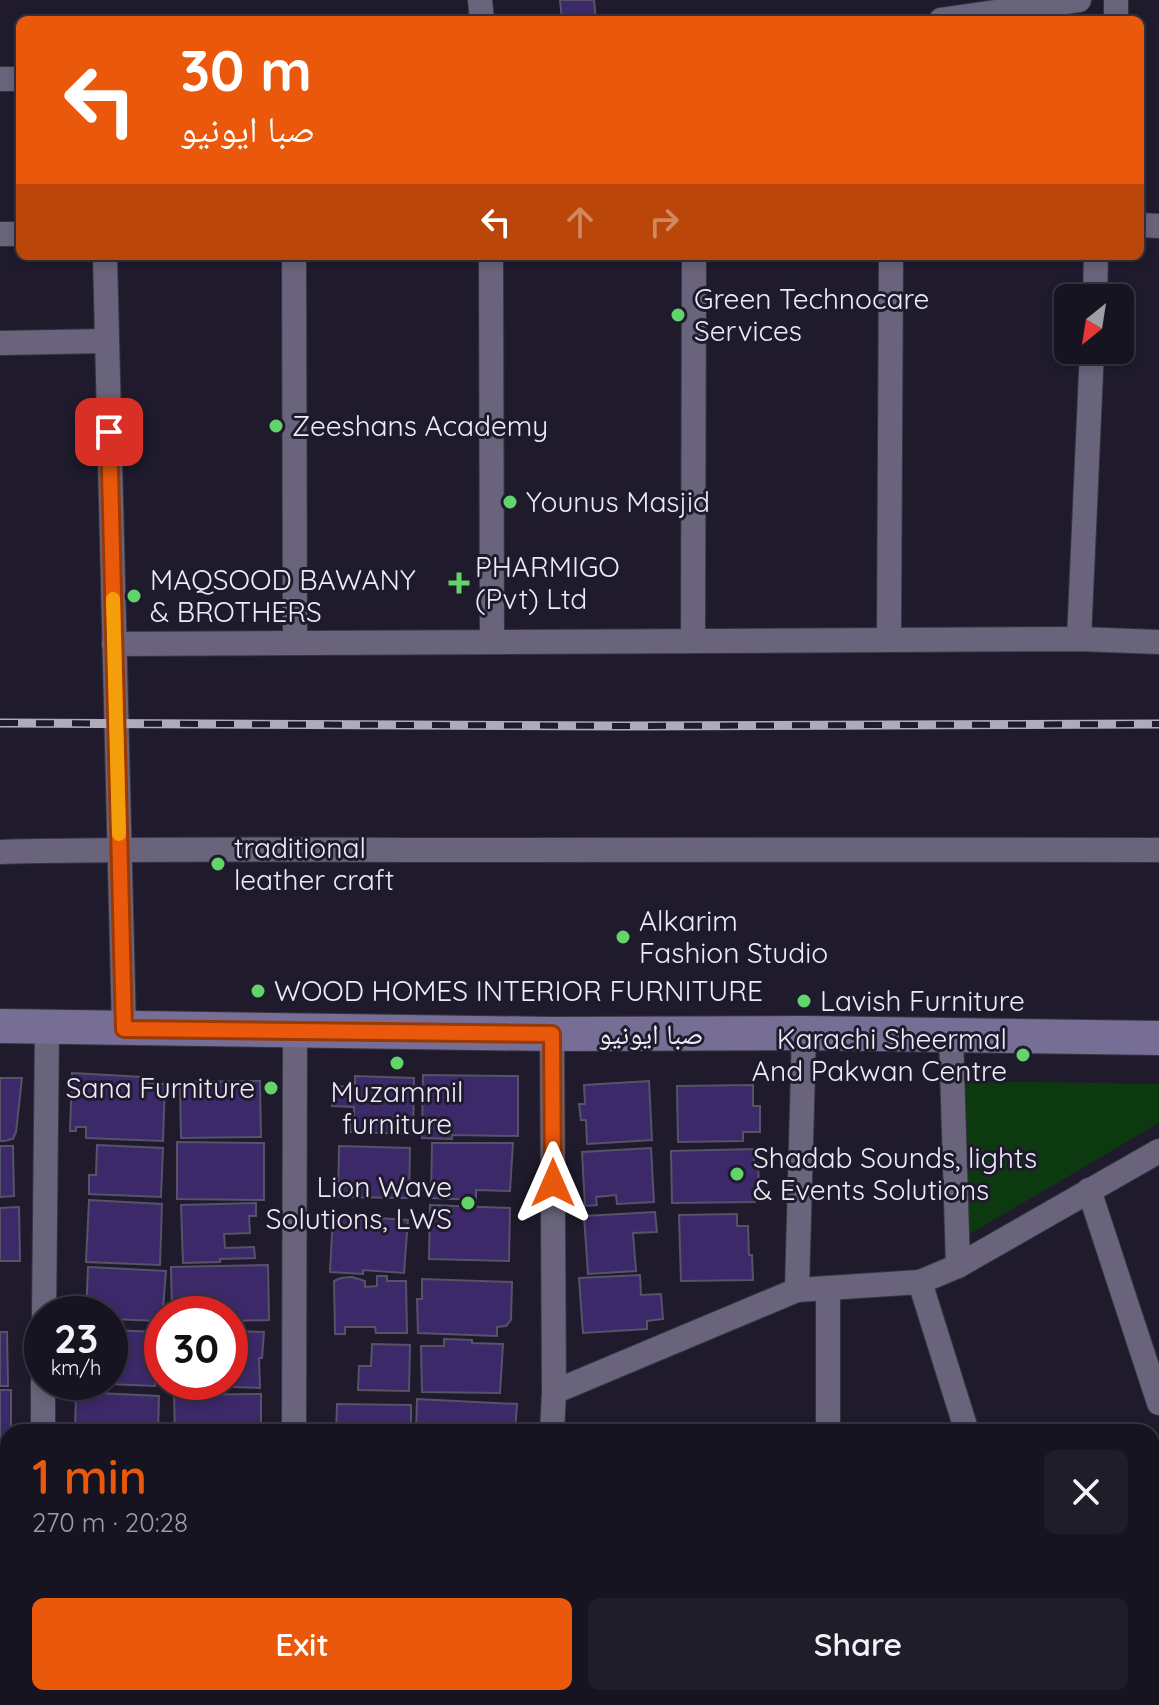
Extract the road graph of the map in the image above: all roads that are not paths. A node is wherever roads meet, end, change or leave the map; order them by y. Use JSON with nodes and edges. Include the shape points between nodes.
{"nodes":[{"id":1,"x":1079,"y":0,"type":"edge"},
{"id":2,"x":974,"y":16,"type":"edge"},
{"id":3,"x":105,"y":260,"type":"edge"},
{"id":4,"x":294,"y":260,"type":"edge"},
{"id":5,"x":491,"y":260,"type":"edge"},
{"id":6,"x":694,"y":260,"type":"edge"},
{"id":7,"x":891,"y":260,"type":"edge"},
{"id":8,"x":1096,"y":260,"type":"edge"},
{"id":9,"x":1095,"y":284,"type":"edge"},
{"id":10,"x":107,"y":341,"type":"junction"},
{"id":11,"x":0,"y":343,"type":"edge"},
{"id":12,"x":1091,"y":364,"type":"edge"},
{"id":13,"x":1079,"y":639,"type":"junction"},
{"id":14,"x":889,"y":640,"type":"junction"},
{"id":15,"x":693,"y":641,"type":"junction"},
{"id":16,"x":492,"y":642,"type":"junction"},
{"id":17,"x":1159,"y":642,"type":"edge"},
{"id":18,"x":295,"y":643,"type":"junction"},
{"id":19,"x":114,"y":644,"type":"junction"},
{"id":20,"x":119,"y":849,"type":"junction"},
{"id":21,"x":1159,"y":850,"type":"edge"},
{"id":22,"x":0,"y":852,"type":"edge"},
{"id":23,"x":0,"y":1026,"type":"edge"},
{"id":24,"x":47,"y":1028,"type":"junction"},
{"id":25,"x":124,"y":1029,"type":"junction"},
{"id":26,"x":295,"y":1030,"type":"junction"},
{"id":27,"x":804,"y":1033,"type":"junction"},
{"id":28,"x":552,"y":1034,"type":"junction"},
{"id":29,"x":951,"y":1035,"type":"junction"},
{"id":30,"x":1159,"y":1038,"type":"edge"},
{"id":31,"x":1159,"y":1151,"type":"edge"},
{"id":32,"x":1089,"y":1190,"type":"junction"},
{"id":33,"x":958,"y":1266,"type":"junction"},
{"id":34,"x":920,"y":1282,"type":"junction"},
{"id":35,"x":828,"y":1288,"type":"junction"},
{"id":36,"x":797,"y":1290,"type":"junction"},
{"id":37,"x":44,"y":1296,"type":"edge"},
{"id":38,"x":554,"y":1392,"type":"junction"},
{"id":39,"x":43,"y":1400,"type":"edge"},
{"id":40,"x":1159,"y":1403,"type":"edge"},
{"id":41,"x":43,"y":1424,"type":"edge"},
{"id":42,"x":294,"y":1424,"type":"edge"},
{"id":43,"x":552,"y":1424,"type":"edge"},
{"id":44,"x":828,"y":1424,"type":"edge"},
{"id":45,"x":964,"y":1424,"type":"edge"}],
"edges":[{"from":1,"to":2,"type":"street"},
{"from":3,"to":10,"type":"street"},
{"from":4,"to":18,"type":"street"},
{"from":5,"to":16,"type":"street"},
{"from":6,"to":15,"type":"street"},
{"from":7,"to":14,"type":"street"},
{"from":8,"to":9,"type":"street"},
{"from":10,"to":11,"type":"street"},
{"from":10,"to":19,"type":"street"},
{"from":12,"to":13,"type":"street"},
{"from":13,"to":14,"type":"street"},
{"from":13,"to":17,"type":"street"},
{"from":14,"to":15,"type":"street"},
{"from":15,"to":16,"type":"street"},
{"from":16,"to":18,"type":"street"},
{"from":18,"to":19,"type":"street"},
{"from":19,"to":20,"type":"street"},
{"from":20,"to":21,"type":"street"},
{"from":20,"to":22,"type":"street"},
{"from":20,"to":25,"type":"street"},
{"from":23,"to":24,"type":"main road","name":"صبا ایونیو"},
{"from":24,"to":25,"type":"main road","name":"صبا ایونیو"},
{"from":24,"to":37,"type":"street"},
{"from":25,"to":26,"type":"main road","name":"صبا ایونیو"},
{"from":26,"to":28,"type":"main road","name":"صبا ایونیو"},
{"from":26,"to":42,"type":"street"},
{"from":27,"to":28,"type":"main road","name":"صبا ایونیو"},
{"from":27,"to":29,"type":"main road","name":"صبا ایونیو"},
{"from":27,"to":36,"type":"street"},
{"from":28,"to":38,"type":"street"},
{"from":29,"to":30,"type":"main road","name":"صبا ایونیو"},
{"from":29,"to":33,"type":"street"},
{"from":31,"to":32,"type":"street"},
{"from":32,"to":33,"type":"street"},
{"from":32,"to":40,"type":"street"},
{"from":33,"to":34,"type":"street"},
{"from":34,"to":35,"type":"street"},
{"from":34,"to":45,"type":"street"},
{"from":35,"to":36,"type":"street"},
{"from":35,"to":44,"type":"street"},
{"from":36,"to":38,"type":"street"},
{"from":38,"to":43,"type":"street"},
{"from":39,"to":41,"type":"street"}]}
